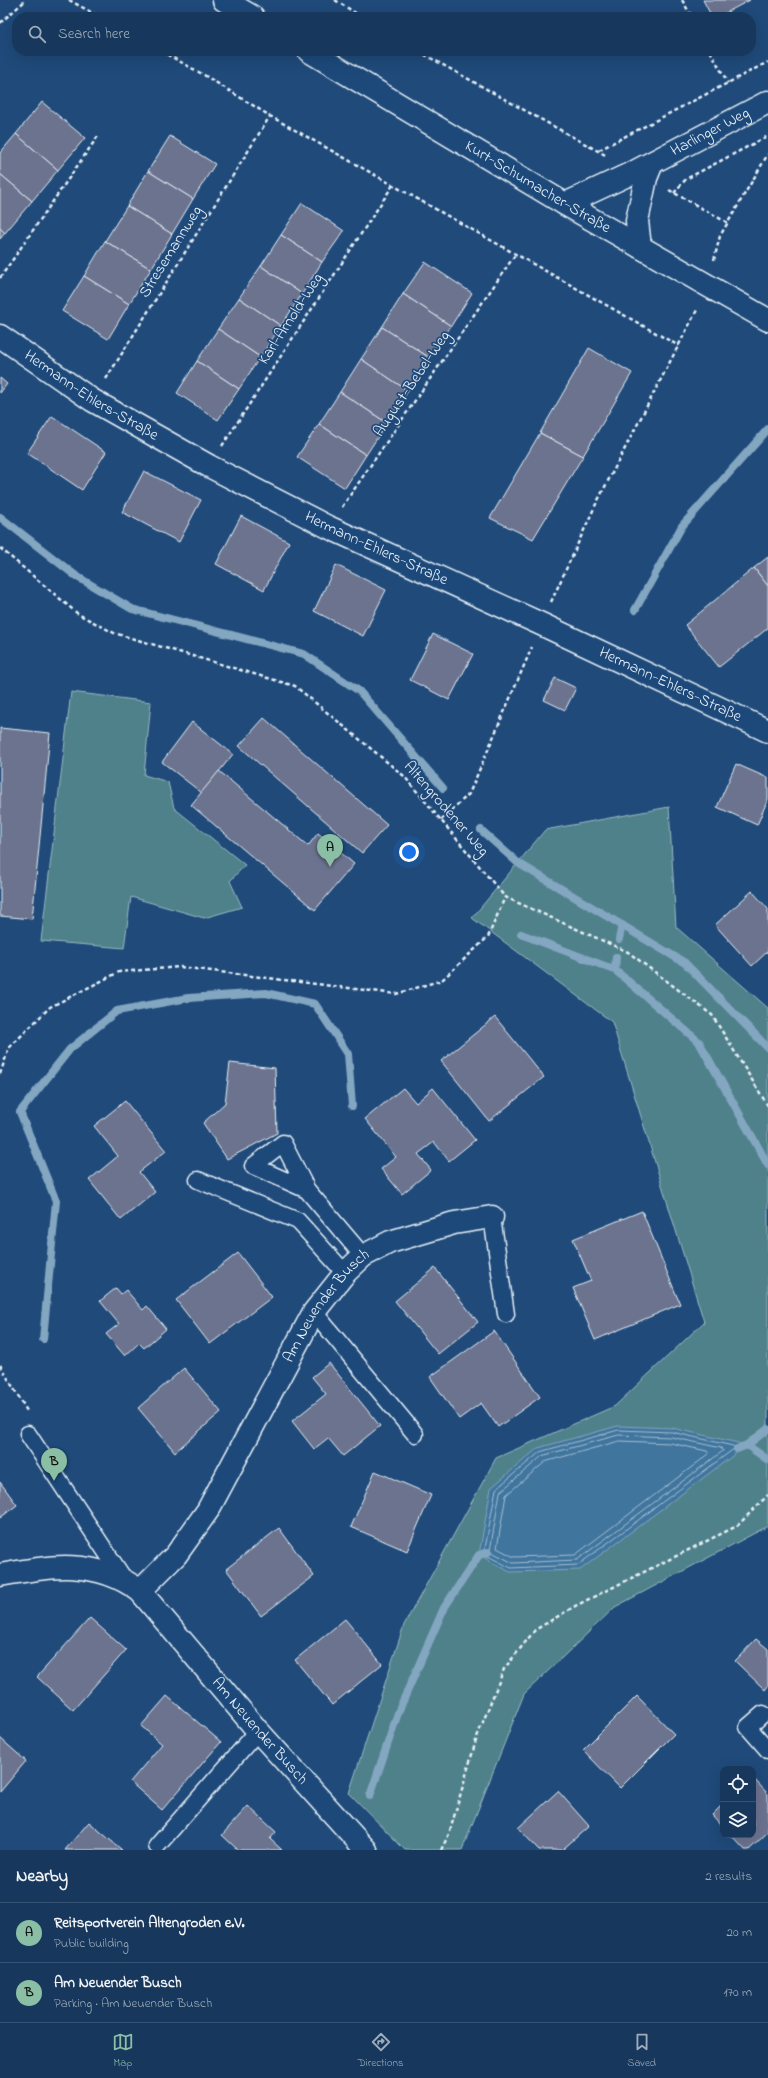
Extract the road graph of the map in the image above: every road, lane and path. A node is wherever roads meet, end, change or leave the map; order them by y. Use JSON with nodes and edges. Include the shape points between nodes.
{"nodes":[{"id":1,"x":26,"y":0,"type":"edge"},
{"id":2,"x":69,"y":0,"type":"edge"},
{"id":3,"x":224,"y":0,"type":"edge"},
{"id":4,"x":335,"y":0,"type":"edge"},
{"id":5,"x":682,"y":0,"type":"edge"},
{"id":6,"x":12,"y":12,"type":"edge"},
{"id":7,"x":12,"y":12,"type":"edge"},
{"id":8,"x":91,"y":12,"type":"edge"},
{"id":9,"x":244,"y":12,"type":"edge"},
{"id":10,"x":354,"y":12,"type":"edge"},
{"id":11,"x":689,"y":12,"type":"edge"},
{"id":12,"x":0,"y":23,"type":"edge"},
{"id":13,"x":170,"y":56,"type":"edge"},
{"id":14,"x":317,"y":56,"type":"edge"},
{"id":15,"x":427,"y":56,"type":"edge"},
{"id":16,"x":713,"y":56,"type":"edge"},
{"id":17,"x":768,"y":62,"type":"edge"},
{"id":18,"x":728,"y":83,"type":"junction"},
{"id":19,"x":768,"y":102,"type":"edge"},
{"id":20,"x":270,"y":116,"type":"junction"},
{"id":21,"x":98,"y":136,"type":"dead end"},
{"id":22,"x":768,"y":136,"type":"edge"},
{"id":23,"x":768,"y":154,"type":"edge"},
{"id":24,"x":652,"y":162,"type":"junction"},
{"id":25,"x":393,"y":185,"type":"junction"},
{"id":26,"x":674,"y":193,"type":"dead end"},
{"id":27,"x":565,"y":204,"type":"junction"},
{"id":28,"x":640,"y":247,"type":"junction"},
{"id":29,"x":515,"y":255,"type":"junction"},
{"id":30,"x":0,"y":278,"type":"edge"},
{"id":31,"x":707,"y":285,"type":"junction"},
{"id":32,"x":768,"y":320,"type":"edge"},
{"id":33,"x":0,"y":336,"type":"edge"},
{"id":34,"x":679,"y":346,"type":"junction"},
{"id":35,"x":92,"y":400,"type":"junction"},
{"id":36,"x":209,"y":466,"type":"junction"},
{"id":37,"x":328,"y":527,"type":"junction"},
{"id":38,"x":0,"y":548,"type":"edge"},
{"id":39,"x":541,"y":624,"type":"junction"},
{"id":40,"x":768,"y":731,"type":"edge"},
{"id":41,"x":441,"y":820,"type":"junction"},
{"id":42,"x":505,"y":897,"type":"junction"},
{"id":43,"x":0,"y":1074,"type":"edge"},
{"id":44,"x":768,"y":1106,"type":"edge"},
{"id":45,"x":198,"y":1180,"type":"dead end"},
{"id":46,"x":307,"y":1190,"type":"dead end"},
{"id":47,"x":492,"y":1217,"type":"joint"},
{"id":48,"x":363,"y":1256,"type":"junction"},
{"id":49,"x":345,"y":1273,"type":"junction"},
{"id":50,"x":314,"y":1312,"type":"junction"},
{"id":51,"x":506,"y":1314,"type":"dead end"},
{"id":52,"x":0,"y":1365,"type":"edge"},
{"id":53,"x":28,"y":1434,"type":"joint"},
{"id":54,"x":415,"y":1434,"type":"dead end"},
{"id":55,"x":768,"y":1495,"type":"edge"},
{"id":56,"x":0,"y":1575,"type":"edge"},
{"id":57,"x":132,"y":1585,"type":"junction"},
{"id":58,"x":763,"y":1714,"type":"dead end"},
{"id":59,"x":258,"y":1731,"type":"junction"},
{"id":60,"x":768,"y":1750,"type":"edge"},
{"id":61,"x":157,"y":1846,"type":"dead end"},
{"id":62,"x":366,"y":1850,"type":"edge"},
{"id":63,"x":441,"y":1850,"type":"edge"}],
"edges":[{"from":1,"to":6,"type":"path"},
{"from":2,"to":8,"type":"path"},
{"from":3,"to":9,"type":"street"},
{"from":4,"to":10,"type":"path"},
{"from":5,"to":11,"type":"path"},
{"from":7,"to":12,"type":"path"},
{"from":13,"to":20,"type":"path"},
{"from":14,"to":27,"type":"street","name":"Kurt-Schumacher-Straße"},
{"from":15,"to":18,"type":"path","via":[[598,150]]},
{"from":16,"to":18,"type":"path"},
{"from":17,"to":18,"type":"path"},
{"from":19,"to":24,"type":"street","name":"Harlinger Weg"},
{"from":20,"to":25,"type":"path"},
{"from":20,"to":35,"type":"path","name":"Stresemannweg"},
{"from":21,"to":30,"type":"path"},
{"from":22,"to":26,"type":"path","via":[[686,179]]},
{"from":23,"to":31,"type":"path","via":[[720,236]]},
{"from":24,"to":27,"type":"street","name":"Harlinger Weg"},
{"from":24,"to":28,"type":"street","name":"Harlinger Weg","via":[[637,221]]},
{"from":25,"to":29,"type":"path"},
{"from":25,"to":36,"type":"path","name":"Karl-Arnold-Weg"},
{"from":27,"to":28,"type":"street","name":"Kurt-Schumacher-Straße"},
{"from":28,"to":31,"type":"street","name":"Kurt-Schumacher-Straße"},
{"from":29,"to":34,"type":"path"},
{"from":29,"to":37,"type":"path","name":"August-Bebel-Weg"},
{"from":31,"to":32,"type":"street","name":"Kurt-Schumacher-Straße"},
{"from":31,"to":34,"type":"path","via":[[698,310]]},
{"from":33,"to":35,"type":"street","name":"Hermann-Ehlers-Straße"},
{"from":34,"to":39,"type":"path","via":[[596,504]]},
{"from":35,"to":36,"type":"street","name":"Hermann-Ehlers-Straße"},
{"from":36,"to":37,"type":"street","name":"Hermann-Ehlers-Straße"},
{"from":37,"to":39,"type":"street","name":"Hermann-Ehlers-Straße"},
{"from":38,"to":41,"type":"path","name":"Altengrodener Weg","via":[[78,614],[114,633],[296,686],[404,776]]},
{"from":39,"to":40,"type":"street","name":"Hermann-Ehlers-Straße"},
{"from":39,"to":41,"type":"path","via":[[469,794]]},
{"from":41,"to":42,"type":"path","name":"Altengrodener Weg"},
{"from":42,"to":43,"type":"path","via":[[488,937],[442,980],[396,994],[180,968],[119,972],[50,1007],[9,1048]]},
{"from":42,"to":44,"type":"path","name":"Altengrodener Weg","via":[[628,952],[712,1015]]},
{"from":45,"to":49,"type":"lane","via":[[298,1221]]},
{"from":46,"to":48,"type":"lane"},
{"from":47,"to":48,"type":"street","name":"Am Neuender Busch","via":[[454,1223],[390,1242]]},
{"from":47,"to":51,"type":"lane"},
{"from":48,"to":49,"type":"street","name":"Am Neuender Busch"},
{"from":49,"to":50,"type":"street","name":"Am Neuender Busch"},
{"from":50,"to":54,"type":"lane"},
{"from":50,"to":57,"type":"street","name":"Am Neuender Busch","via":[[208,1510],[176,1555]]},
{"from":52,"to":53,"type":"path","via":[[28,1413]]},
{"from":53,"to":57,"type":"lane"},
{"from":55,"to":63,"type":"path","via":[[737,1526],[577,1605],[535,1630],[504,1669],[477,1738],[449,1834]]},
{"from":56,"to":57,"type":"street","via":[[68,1566],[98,1570]]},
{"from":57,"to":59,"type":"street","name":"Am Neuender Busch"},
{"from":58,"to":60,"type":"lane","via":[[748,1727]]},
{"from":59,"to":61,"type":"lane"},
{"from":59,"to":62,"type":"street","name":"Am Neuender Busch"}]}
